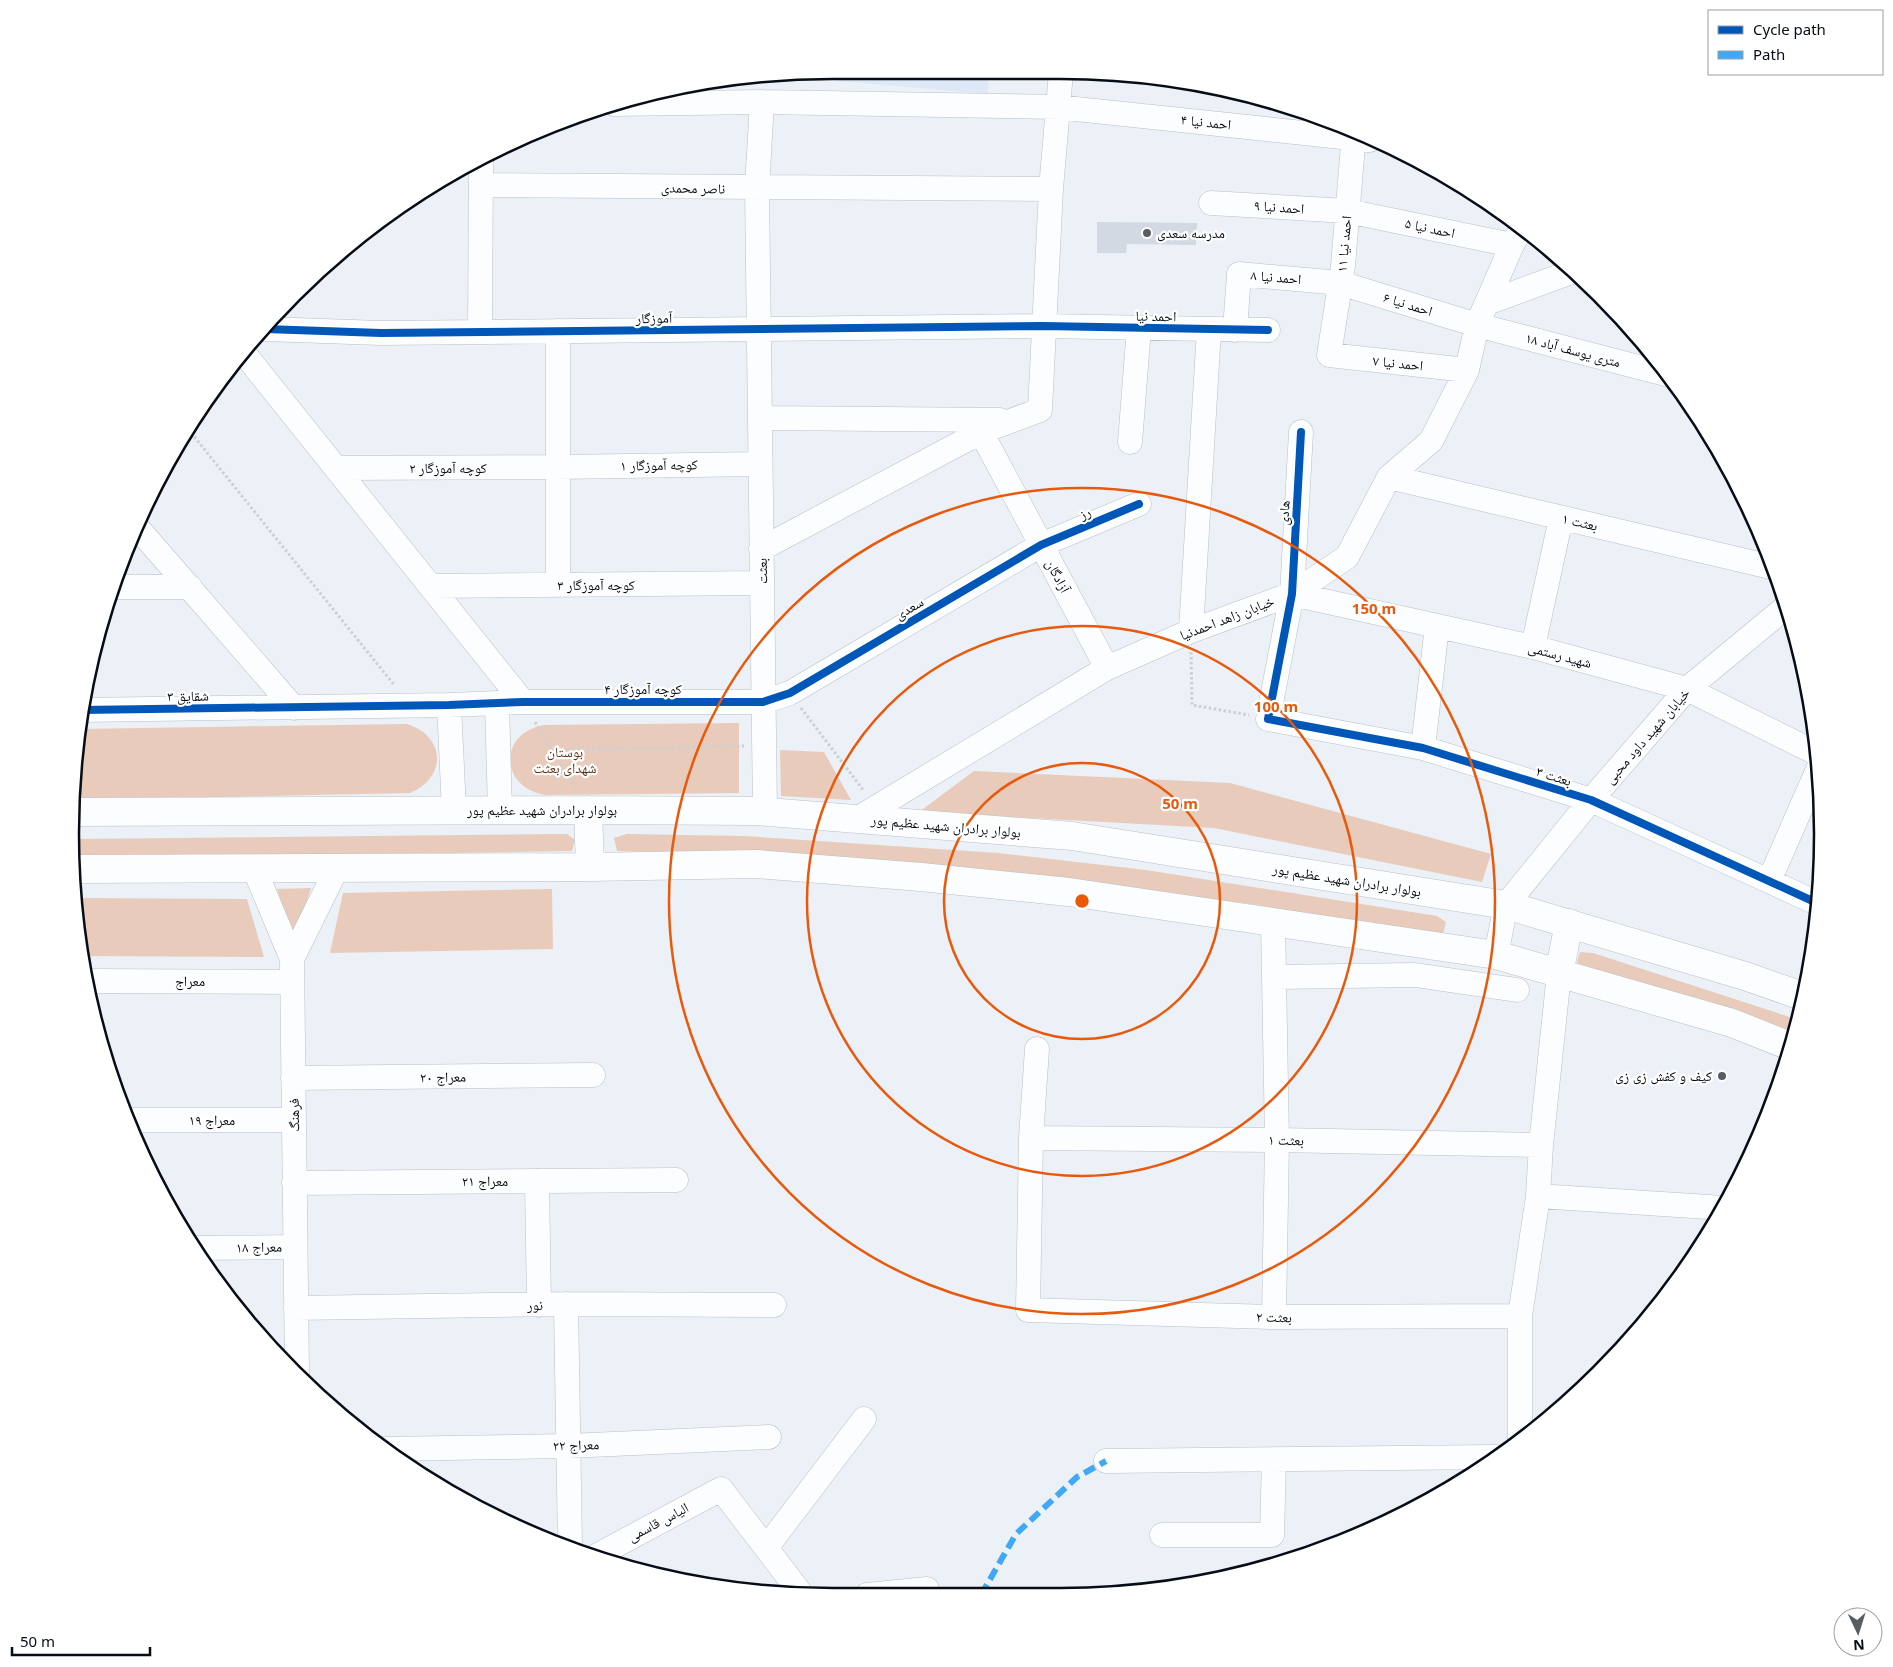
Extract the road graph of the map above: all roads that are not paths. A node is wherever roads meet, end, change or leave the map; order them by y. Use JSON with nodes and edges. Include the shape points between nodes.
{"nodes":[{"id":1,"x":1061,"y":79,"type":"edge"},
{"id":2,"x":762,"y":102,"type":"junction"},
{"id":3,"x":640,"y":104,"type":"edge"},
{"id":4,"x":1057,"y":107,"type":"junction"},
{"id":5,"x":1348,"y":136,"type":"edge"},
{"id":6,"x":1358,"y":141,"type":"edge"},
{"id":7,"x":478,"y":168,"type":"edge"},
{"id":8,"x":758,"y":188,"type":"junction"},
{"id":9,"x":1051,"y":189,"type":"junction"},
{"id":10,"x":1211,"y":202,"type":"dead end"},
{"id":11,"x":1347,"y":211,"type":"junction"},
{"id":12,"x":1516,"y":237,"type":"edge"},
{"id":13,"x":1566,"y":274,"type":"edge"},
{"id":14,"x":1340,"y":284,"type":"junction"},
{"id":15,"x":1487,"y":303,"type":"junction"},
{"id":16,"x":1477,"y":325,"type":"junction"},
{"id":17,"x":1043,"y":326,"type":"junction"},
{"id":18,"x":1139,"y":328,"type":"junction"},
{"id":19,"x":272,"y":329,"type":"edge"},
{"id":20,"x":1209,"y":329,"type":"junction"},
{"id":21,"x":758,"y":330,"type":"junction"},
{"id":22,"x":1235,"y":330,"type":"junction"},
{"id":23,"x":1268,"y":330,"type":"dead end"},
{"id":24,"x":480,"y":332,"type":"junction"},
{"id":25,"x":558,"y":332,"type":"junction"},
{"id":26,"x":1329,"y":355,"type":"joint"},
{"id":27,"x":248,"y":358,"type":"edge"},
{"id":28,"x":1467,"y":370,"type":"junction"},
{"id":29,"x":1656,"y":372,"type":"edge"},
{"id":30,"x":760,"y":418,"type":"junction"},
{"id":31,"x":1012,"y":420,"type":"junction"},
{"id":32,"x":981,"y":432,"type":"junction"},
{"id":33,"x":1301,"y":432,"type":"dead end"},
{"id":34,"x":1130,"y":442,"type":"dead end"},
{"id":35,"x":760,"y":464,"type":"junction"},
{"id":36,"x":558,"y":467,"type":"junction"},
{"id":37,"x":337,"y":468,"type":"junction"},
{"id":38,"x":1389,"y":477,"type":"junction"},
{"id":39,"x":1139,"y":504,"type":"dead end"},
{"id":40,"x":1561,"y":518,"type":"junction"},
{"id":41,"x":142,"y":533,"type":"edge"},
{"id":42,"x":1042,"y":545,"type":"junction"},
{"id":43,"x":761,"y":549,"type":"junction"},
{"id":44,"x":1765,"y":566,"type":"edge"},
{"id":45,"x":762,"y":584,"type":"junction"},
{"id":46,"x":558,"y":585,"type":"junction"},
{"id":47,"x":430,"y":586,"type":"junction"},
{"id":48,"x":120,"y":587,"type":"edge"},
{"id":49,"x":190,"y":587,"type":"junction"},
{"id":50,"x":1292,"y":594,"type":"junction"},
{"id":51,"x":1781,"y":612,"type":"edge"},
{"id":52,"x":1437,"y":626,"type":"junction"},
{"id":53,"x":1191,"y":631,"type":"junction"},
{"id":54,"x":1533,"y":647,"type":"junction"},
{"id":55,"x":1107,"y":668,"type":"junction"},
{"id":56,"x":1687,"y":689,"type":"junction"},
{"id":57,"x":523,"y":702,"type":"junction"},
{"id":58,"x":763,"y":702,"type":"junction"},
{"id":59,"x":496,"y":703,"type":"junction"},
{"id":60,"x":449,"y":705,"type":"junction"},
{"id":61,"x":411,"y":706,"type":"joint"},
{"id":62,"x":294,"y":708,"type":"junction"},
{"id":63,"x":89,"y":710,"type":"edge"},
{"id":64,"x":1268,"y":719,"type":"joint"},
{"id":65,"x":1423,"y":748,"type":"junction"},
{"id":66,"x":1810,"y":751,"type":"edge"},
{"id":67,"x":1813,"y":781,"type":"edge"},
{"id":68,"x":1591,"y":800,"type":"junction"},
{"id":69,"x":454,"y":810,"type":"junction"},
{"id":70,"x":500,"y":810,"type":"junction"},
{"id":71,"x":588,"y":810,"type":"junction"},
{"id":72,"x":79,"y":812,"type":"edge"},
{"id":73,"x":765,"y":812,"type":"junction"},
{"id":74,"x":866,"y":814,"type":"junction"},
{"id":75,"x":590,"y":867,"type":"junction"},
{"id":76,"x":254,"y":868,"type":"junction"},
{"id":77,"x":337,"y":868,"type":"junction"},
{"id":78,"x":80,"y":869,"type":"edge"},
{"id":79,"x":1769,"y":881,"type":"junction"},
{"id":80,"x":1811,"y":900,"type":"edge"},
{"id":81,"x":1506,"y":906,"type":"junction"},
{"id":82,"x":1273,"y":921,"type":"junction"},
{"id":83,"x":1569,"y":923,"type":"junction"},
{"id":84,"x":1496,"y":955,"type":"junction"},
{"id":85,"x":292,"y":958,"type":"junction"},
{"id":86,"x":1559,"y":974,"type":"junction"},
{"id":87,"x":1274,"y":977,"type":"junction"},
{"id":88,"x":93,"y":981,"type":"edge"},
{"id":89,"x":292,"y":982,"type":"junction"},
{"id":90,"x":1517,"y":990,"type":"dead end"},
{"id":91,"x":1797,"y":994,"type":"edge"},
{"id":92,"x":1784,"y":1044,"type":"edge"},
{"id":93,"x":1037,"y":1049,"type":"dead end"},
{"id":94,"x":593,"y":1075,"type":"dead end"},
{"id":95,"x":293,"y":1078,"type":"junction"},
{"id":96,"x":135,"y":1120,"type":"edge"},
{"id":97,"x":294,"y":1120,"type":"junction"},
{"id":98,"x":1030,"y":1138,"type":"junction"},
{"id":99,"x":1277,"y":1140,"type":"junction"},
{"id":100,"x":1541,"y":1145,"type":"junction"},
{"id":101,"x":676,"y":1180,"type":"dead end"},
{"id":102,"x":538,"y":1181,"type":"junction"},
{"id":103,"x":294,"y":1183,"type":"junction"},
{"id":104,"x":1538,"y":1196,"type":"junction"},
{"id":105,"x":1715,"y":1207,"type":"edge"},
{"id":106,"x":295,"y":1247,"type":"junction"},
{"id":107,"x":203,"y":1248,"type":"edge"},
{"id":108,"x":566,"y":1304,"type":"junction"},
{"id":109,"x":539,"y":1305,"type":"junction"},
{"id":110,"x":774,"y":1305,"type":"dead end"},
{"id":111,"x":296,"y":1308,"type":"junction"},
{"id":112,"x":1520,"y":1316,"type":"junction"},
{"id":113,"x":1274,"y":1318,"type":"junction"},
{"id":114,"x":296,"y":1363,"type":"edge"},
{"id":115,"x":864,"y":1419,"type":"dead end"},
{"id":116,"x":1520,"y":1431,"type":"edge"},
{"id":117,"x":769,"y":1437,"type":"dead end"},
{"id":118,"x":568,"y":1446,"type":"junction"},
{"id":119,"x":397,"y":1449,"type":"edge"},
{"id":120,"x":1484,"y":1457,"type":"edge"},
{"id":121,"x":1274,"y":1460,"type":"junction"},
{"id":122,"x":1106,"y":1461,"type":"dead end"},
{"id":123,"x":1162,"y":1535,"type":"dead end"},
{"id":124,"x":570,"y":1540,"type":"edge"},
{"id":125,"x":766,"y":1548,"type":"junction"},
{"id":126,"x":603,"y":1552,"type":"edge"},
{"id":127,"x":796,"y":1587,"type":"edge"}],
"edges":[{"from":1,"to":4,"type":"street"},
{"from":2,"to":3,"type":"street","name":"احمد نیا ۴"},
{"from":2,"to":4,"type":"street","name":"احمد نیا ۴"},
{"from":2,"to":8,"type":"street","name":"بعثت"},
{"from":4,"to":5,"type":"street","name":"احمد نیا ۴"},
{"from":4,"to":9,"type":"street"},
{"from":6,"to":11,"type":"street","name":"احمد نیا ۱۱"},
{"from":7,"to":8,"type":"street","name":"ناصر محمدی"},
{"from":7,"to":24,"type":"street","name":"ناصر محمدی"},
{"from":8,"to":9,"type":"street","name":"ناصر محمدی"},
{"from":8,"to":21,"type":"street","name":"بعثت"},
{"from":9,"to":17,"type":"street"},
{"from":10,"to":11,"type":"street","name":"احمد نیا ۹"},
{"from":11,"to":12,"type":"street","name":"احمد نیا ۵"},
{"from":11,"to":14,"type":"street","name":"احمد نیا ۱۱"},
{"from":12,"to":15,"type":"street","name":"خیابان زاهد احمدنیا"},
{"from":13,"to":15,"type":"street"},
{"from":14,"to":16,"type":"street","name":"احمد نیا ۶"},
{"from":14,"to":22,"type":"street","name":"احمد نیا ۸","via":[[1238,274]]},
{"from":14,"to":26,"type":"street","name":"احمد نیا ۱۱"},
{"from":15,"to":16,"type":"street","name":"خیابان زاهد احمدنیا"},
{"from":16,"to":28,"type":"street","name":"خیابان زاهد احمدنیا"},
{"from":16,"to":29,"type":"street","name":"۱۸ متری یوسف آباد"},
{"from":17,"to":18,"type":"street","name":"احمد نیا"},
{"from":17,"to":21,"type":"street","name":"آموزگار"},
{"from":17,"to":31,"type":"street","via":[[1040,410]]},
{"from":18,"to":20,"type":"street","name":"احمد نیا"},
{"from":18,"to":34,"type":"street"},
{"from":19,"to":24,"type":"street","name":"آموزگار"},
{"from":20,"to":22,"type":"street","name":"احمد نیا"},
{"from":20,"to":53,"type":"street"},
{"from":21,"to":25,"type":"street","name":"آموزگار"},
{"from":21,"to":30,"type":"street","name":"بعثت"},
{"from":22,"to":23,"type":"street","name":"احمد نیا"},
{"from":24,"to":25,"type":"street","name":"آموزگار"},
{"from":25,"to":36,"type":"street"},
{"from":26,"to":28,"type":"street","name":"احمد نیا ۷"},
{"from":27,"to":37,"type":"street"},
{"from":28,"to":38,"type":"street","name":"خیابان زاهد احمدنیا","via":[[1430,441]]},
{"from":30,"to":31,"type":"street"},
{"from":30,"to":35,"type":"street","name":"بعثت"},
{"from":31,"to":32,"type":"street"},
{"from":32,"to":42,"type":"street","name":"آزادگان"},
{"from":32,"to":43,"type":"street"},
{"from":33,"to":50,"type":"street","name":"هادی"},
{"from":35,"to":36,"type":"street","name":"کوچه آموزگار ۱"},
{"from":35,"to":43,"type":"street","name":"بعثت"},
{"from":36,"to":37,"type":"street","name":"کوچه آموزگار ۲"},
{"from":36,"to":46,"type":"street"},
{"from":37,"to":47,"type":"street"},
{"from":38,"to":40,"type":"street","name":"بعثت ۱"},
{"from":38,"to":50,"type":"street","name":"خیابان زاهد احمدنیا","via":[[1347,557]]},
{"from":39,"to":42,"type":"street","name":"رز"},
{"from":40,"to":44,"type":"street","name":"بعثت ۱"},
{"from":40,"to":54,"type":"street"},
{"from":41,"to":49,"type":"street"},
{"from":42,"to":55,"type":"street","name":"آزادگان"},
{"from":42,"to":58,"type":"street","name":"سعدی","via":[[790,693]]},
{"from":43,"to":45,"type":"street","name":"بعثت"},
{"from":45,"to":46,"type":"street","name":"کوچه آموزگار ۳"},
{"from":45,"to":58,"type":"street","name":"بعثت"},
{"from":46,"to":47,"type":"street","name":"کوچه آموزگار ۳"},
{"from":47,"to":57,"type":"street"},
{"from":48,"to":49,"type":"street"},
{"from":49,"to":62,"type":"street"},
{"from":50,"to":52,"type":"street","name":"شهید رستمی"},
{"from":50,"to":53,"type":"street","name":"خیابان زاهد احمدنیا"},
{"from":50,"to":64,"type":"street","name":"هادی"},
{"from":51,"to":56,"type":"street","name":"خیابان شهید داود محبی"},
{"from":52,"to":54,"type":"street","name":"شهید رستمی"},
{"from":52,"to":65,"type":"street"},
{"from":53,"to":55,"type":"street","name":"خیابان زاهد احمدنیا"},
{"from":54,"to":56,"type":"street","name":"شهید رستمی"},
{"from":55,"to":74,"type":"street","name":"خیابان زاهد احمدنیا"},
{"from":56,"to":66,"type":"street","name":"شهید رستمی"},
{"from":56,"to":68,"type":"street","name":"خیابان شهید داود محبی"},
{"from":57,"to":58,"type":"street","name":"کوچه آموزگار ۴"},
{"from":57,"to":59,"type":"street","name":"کوچه آموزگار ۴"},
{"from":58,"to":73,"type":"street","name":"بعثت"},
{"from":59,"to":60,"type":"street","name":"کوچه آموزگار ۴"},
{"from":59,"to":70,"type":"street"},
{"from":60,"to":61,"type":"street","name":"کوچه آموزگار ۴"},
{"from":60,"to":69,"type":"street"},
{"from":61,"to":62,"type":"street","name":"شقایق ۳"},
{"from":62,"to":63,"type":"street","name":"شقایق ۳"},
{"from":64,"to":65,"type":"street","name":"بعثت ۳"},
{"from":65,"to":68,"type":"street","name":"بعثت ۳"},
{"from":67,"to":79,"type":"street"},
{"from":68,"to":79,"type":"street","name":"بعثت ۳"},
{"from":68,"to":81,"type":"street","name":"خیابان شهید داود محبی"},
{"from":69,"to":70,"type":"main road","name":"بولوار برادران شهید عظیم‌ پور"},
{"from":69,"to":72,"type":"main road","name":"بولوار برادران شهید عظیم‌ پور"},
{"from":70,"to":71,"type":"main road","name":"بولوار برادران شهید عظیم‌ پور"},
{"from":71,"to":73,"type":"main road","name":"بولوار برادران شهید عظیم‌ پور"},
{"from":71,"to":75,"type":"main road"},
{"from":73,"to":74,"type":"main road","name":"بولوار برادران شهید عظیم‌ پور"},
{"from":74,"to":81,"type":"main road","name":"بولوار برادران شهید عظیم‌ پور","via":[[1072,836]]},
{"from":75,"to":77,"type":"main road"},
{"from":75,"to":82,"type":"main road","via":[[785,866],[1069,892]]},
{"from":76,"to":77,"type":"main road"},
{"from":76,"to":78,"type":"main road"},
{"from":76,"to":85,"type":"street"},
{"from":77,"to":85,"type":"street","name":"فرهنگ"},
{"from":79,"to":80,"type":"street","name":"بعثت ۳"},
{"from":81,"to":83,"type":"main road","name":"بولوار برادران شهید عظیم‌ پور"},
{"from":81,"to":84,"type":"street"},
{"from":82,"to":84,"type":"main road"},
{"from":82,"to":87,"type":"street"},
{"from":83,"to":86,"type":"main road"},
{"from":83,"to":91,"type":"main road","name":"بولوار برادران شهید عظیم‌ پور"},
{"from":84,"to":86,"type":"main road"},
{"from":85,"to":89,"type":"street","name":"فرهنگ"},
{"from":86,"to":92,"type":"main road","via":[[1732,1023]]},
{"from":86,"to":100,"type":"street"},
{"from":87,"to":90,"type":"street","via":[[1415,976]]},
{"from":87,"to":99,"type":"street"},
{"from":88,"to":89,"type":"street","name":"معراج"},
{"from":89,"to":95,"type":"street","name":"فرهنگ"},
{"from":93,"to":98,"type":"street"},
{"from":94,"to":95,"type":"street","name":"معراج ۲۰"},
{"from":95,"to":97,"type":"street","name":"فرهنگ"},
{"from":96,"to":97,"type":"street","name":"معراج ۱۹"},
{"from":97,"to":103,"type":"street","name":"فرهنگ"},
{"from":98,"to":99,"type":"street","name":"بعثت ۱"},
{"from":98,"to":113,"type":"street","name":"بعثت ۲","via":[[1028,1310]]},
{"from":99,"to":100,"type":"street","name":"بعثت ۱"},
{"from":99,"to":113,"type":"street"},
{"from":100,"to":104,"type":"street"},
{"from":101,"to":102,"type":"street","name":"معراج ۲۱"},
{"from":102,"to":103,"type":"street","name":"معراج ۲۱"},
{"from":102,"to":109,"type":"street"},
{"from":103,"to":106,"type":"street","name":"فرهنگ"},
{"from":104,"to":105,"type":"street"},
{"from":104,"to":112,"type":"street"},
{"from":106,"to":107,"type":"street","name":"معراج ۱۸"},
{"from":106,"to":111,"type":"street","name":"فرهنگ"},
{"from":108,"to":109,"type":"street","name":"نور"},
{"from":108,"to":110,"type":"street","name":"نور"},
{"from":108,"to":118,"type":"street"},
{"from":109,"to":111,"type":"street","name":"نور"},
{"from":111,"to":114,"type":"street","name":"فرهنگ"},
{"from":112,"to":113,"type":"street","name":"بعثت ۲"},
{"from":112,"to":116,"type":"street"},
{"from":115,"to":125,"type":"street"},
{"from":117,"to":118,"type":"street","name":"معراج ۲۲"},
{"from":118,"to":119,"type":"street","name":"معراج ۲۲"},
{"from":118,"to":124,"type":"street"},
{"from":120,"to":121,"type":"street"},
{"from":121,"to":122,"type":"street"},
{"from":121,"to":123,"type":"street","via":[[1272,1535]]},
{"from":125,"to":126,"type":"street","name":"الیاس قاسمی","via":[[721,1489]]},
{"from":125,"to":127,"type":"street"}]}
